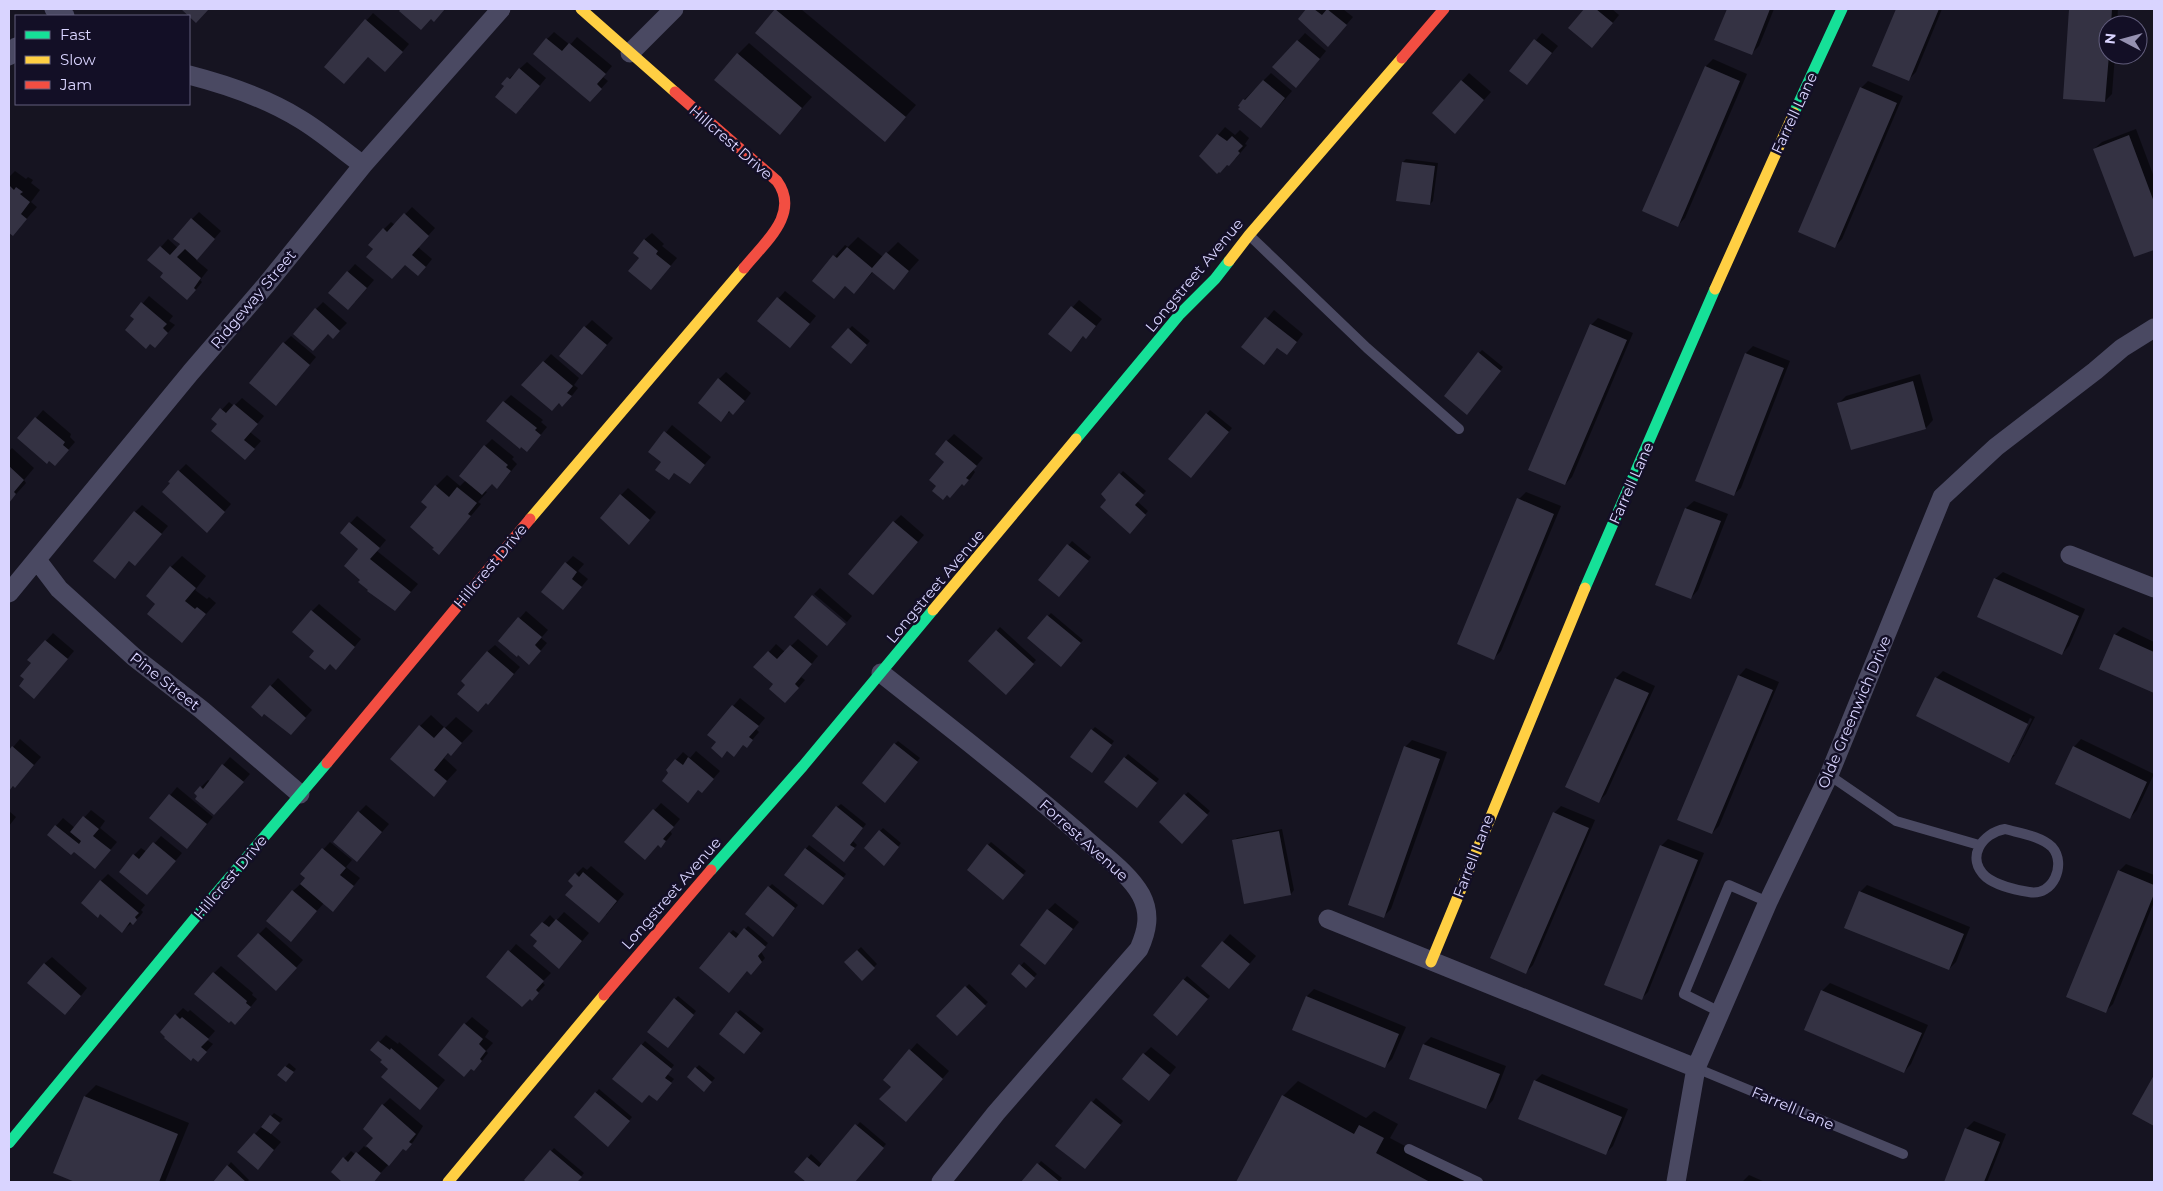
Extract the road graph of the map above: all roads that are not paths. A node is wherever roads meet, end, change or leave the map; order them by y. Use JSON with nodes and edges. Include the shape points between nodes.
{"nodes":[{"id":1,"x":501,"y":9,"type":"edge"},
{"id":2,"x":581,"y":9,"type":"edge"},
{"id":3,"x":674,"y":9,"type":"edge"},
{"id":4,"x":1444,"y":9,"type":"edge"},
{"id":5,"x":1842,"y":9,"type":"edge"},
{"id":6,"x":630,"y":53,"type":"junction"},
{"id":7,"x":190,"y":75,"type":"edge"},
{"id":8,"x":363,"y":165,"type":"junction"},
{"id":9,"x":1249,"y":235,"type":"junction"},
{"id":10,"x":2154,"y":328,"type":"edge"},
{"id":11,"x":1459,"y":429,"type":"dead end"},
{"id":12,"x":2070,"y":555,"type":"dead end"},
{"id":13,"x":37,"y":560,"type":"junction"},
{"id":14,"x":2154,"y":588,"type":"edge"},
{"id":15,"x":9,"y":592,"type":"edge"},
{"id":16,"x":881,"y":673,"type":"junction"},
{"id":17,"x":1829,"y":775,"type":"junction"},
{"id":18,"x":300,"y":794,"type":"junction"},
{"id":19,"x":1979,"y":846,"type":"junction"},
{"id":20,"x":1768,"y":902,"type":"junction"},
{"id":21,"x":1328,"y":919,"type":"dead end"},
{"id":22,"x":1432,"y":962,"type":"junction"},
{"id":23,"x":1720,"y":1012,"type":"junction"},
{"id":24,"x":1696,"y":1068,"type":"junction"},
{"id":25,"x":9,"y":1143,"type":"edge"},
{"id":26,"x":1409,"y":1149,"type":"dead end"},
{"id":27,"x":1903,"y":1154,"type":"dead end"},
{"id":28,"x":448,"y":1182,"type":"edge"},
{"id":29,"x":941,"y":1182,"type":"edge"},
{"id":30,"x":1478,"y":1182,"type":"edge"},
{"id":31,"x":1676,"y":1182,"type":"edge"}],
"edges":[{"from":1,"to":8,"type":"street","name":"Ridgeway Street"},
{"from":2,"to":6,"type":"street"},
{"from":3,"to":6,"type":"street"},
{"from":4,"to":9,"type":"street","name":"Longstreet Avenue"},
{"from":5,"to":22,"type":"street","name":"Farrell Lane","via":[[1568,626]]},
{"from":6,"to":18,"type":"street","name":"Hillcrest Drive","via":[[777,181],[786,198],[786,208],[775,231]]},
{"from":7,"to":8,"type":"street","via":[[262,99],[301,120]]},
{"from":8,"to":13,"type":"street","name":"Ridgeway Street"},
{"from":9,"to":11,"type":"lane","via":[[1367,348]]},
{"from":9,"to":16,"type":"street","name":"Longstreet Avenue"},
{"from":10,"to":17,"type":"street","name":"Olde Greenwich Drive","via":[[2122,348],[1996,447],[1942,496]]},
{"from":12,"to":14,"type":"street"},
{"from":13,"to":15,"type":"street","name":"Ridgeway Street"},
{"from":13,"to":18,"type":"street","name":"Pine Street","via":[[59,588],[134,657]]},
{"from":16,"to":28,"type":"street","name":"Longstreet Avenue","via":[[676,909]]},
{"from":16,"to":29,"type":"street","name":"Forrest Avenue","via":[[1036,796],[1121,871],[1140,893],[1148,921],[1138,949],[996,1113]]},
{"from":17,"to":19,"type":"lane","via":[[1896,821]]},
{"from":17,"to":20,"type":"street","name":"Olde Greenwich Drive"},
{"from":18,"to":25,"type":"street","name":"Hillcrest Drive"},
{"from":19,"to":19,"type":"lane","via":[[1978,866],[1993,882],[2031,893],[2042,891],[2056,877],[2057,856],[2043,840],[2005,829],[1994,831]]},
{"from":20,"to":23,"type":"street","name":"Olde Greenwich Drive"},
{"from":20,"to":23,"type":"lane","via":[[1729,886],[1684,994]]},
{"from":21,"to":22,"type":"street","name":"Farrell Lane"},
{"from":22,"to":24,"type":"street","name":"Farrell Lane"},
{"from":23,"to":24,"type":"street","name":"Olde Greenwich Drive"},
{"from":24,"to":27,"type":"lane","name":"Farrell Lane"},
{"from":24,"to":31,"type":"street","name":"Olde Greenwich Drive"},
{"from":26,"to":30,"type":"lane"}]}
